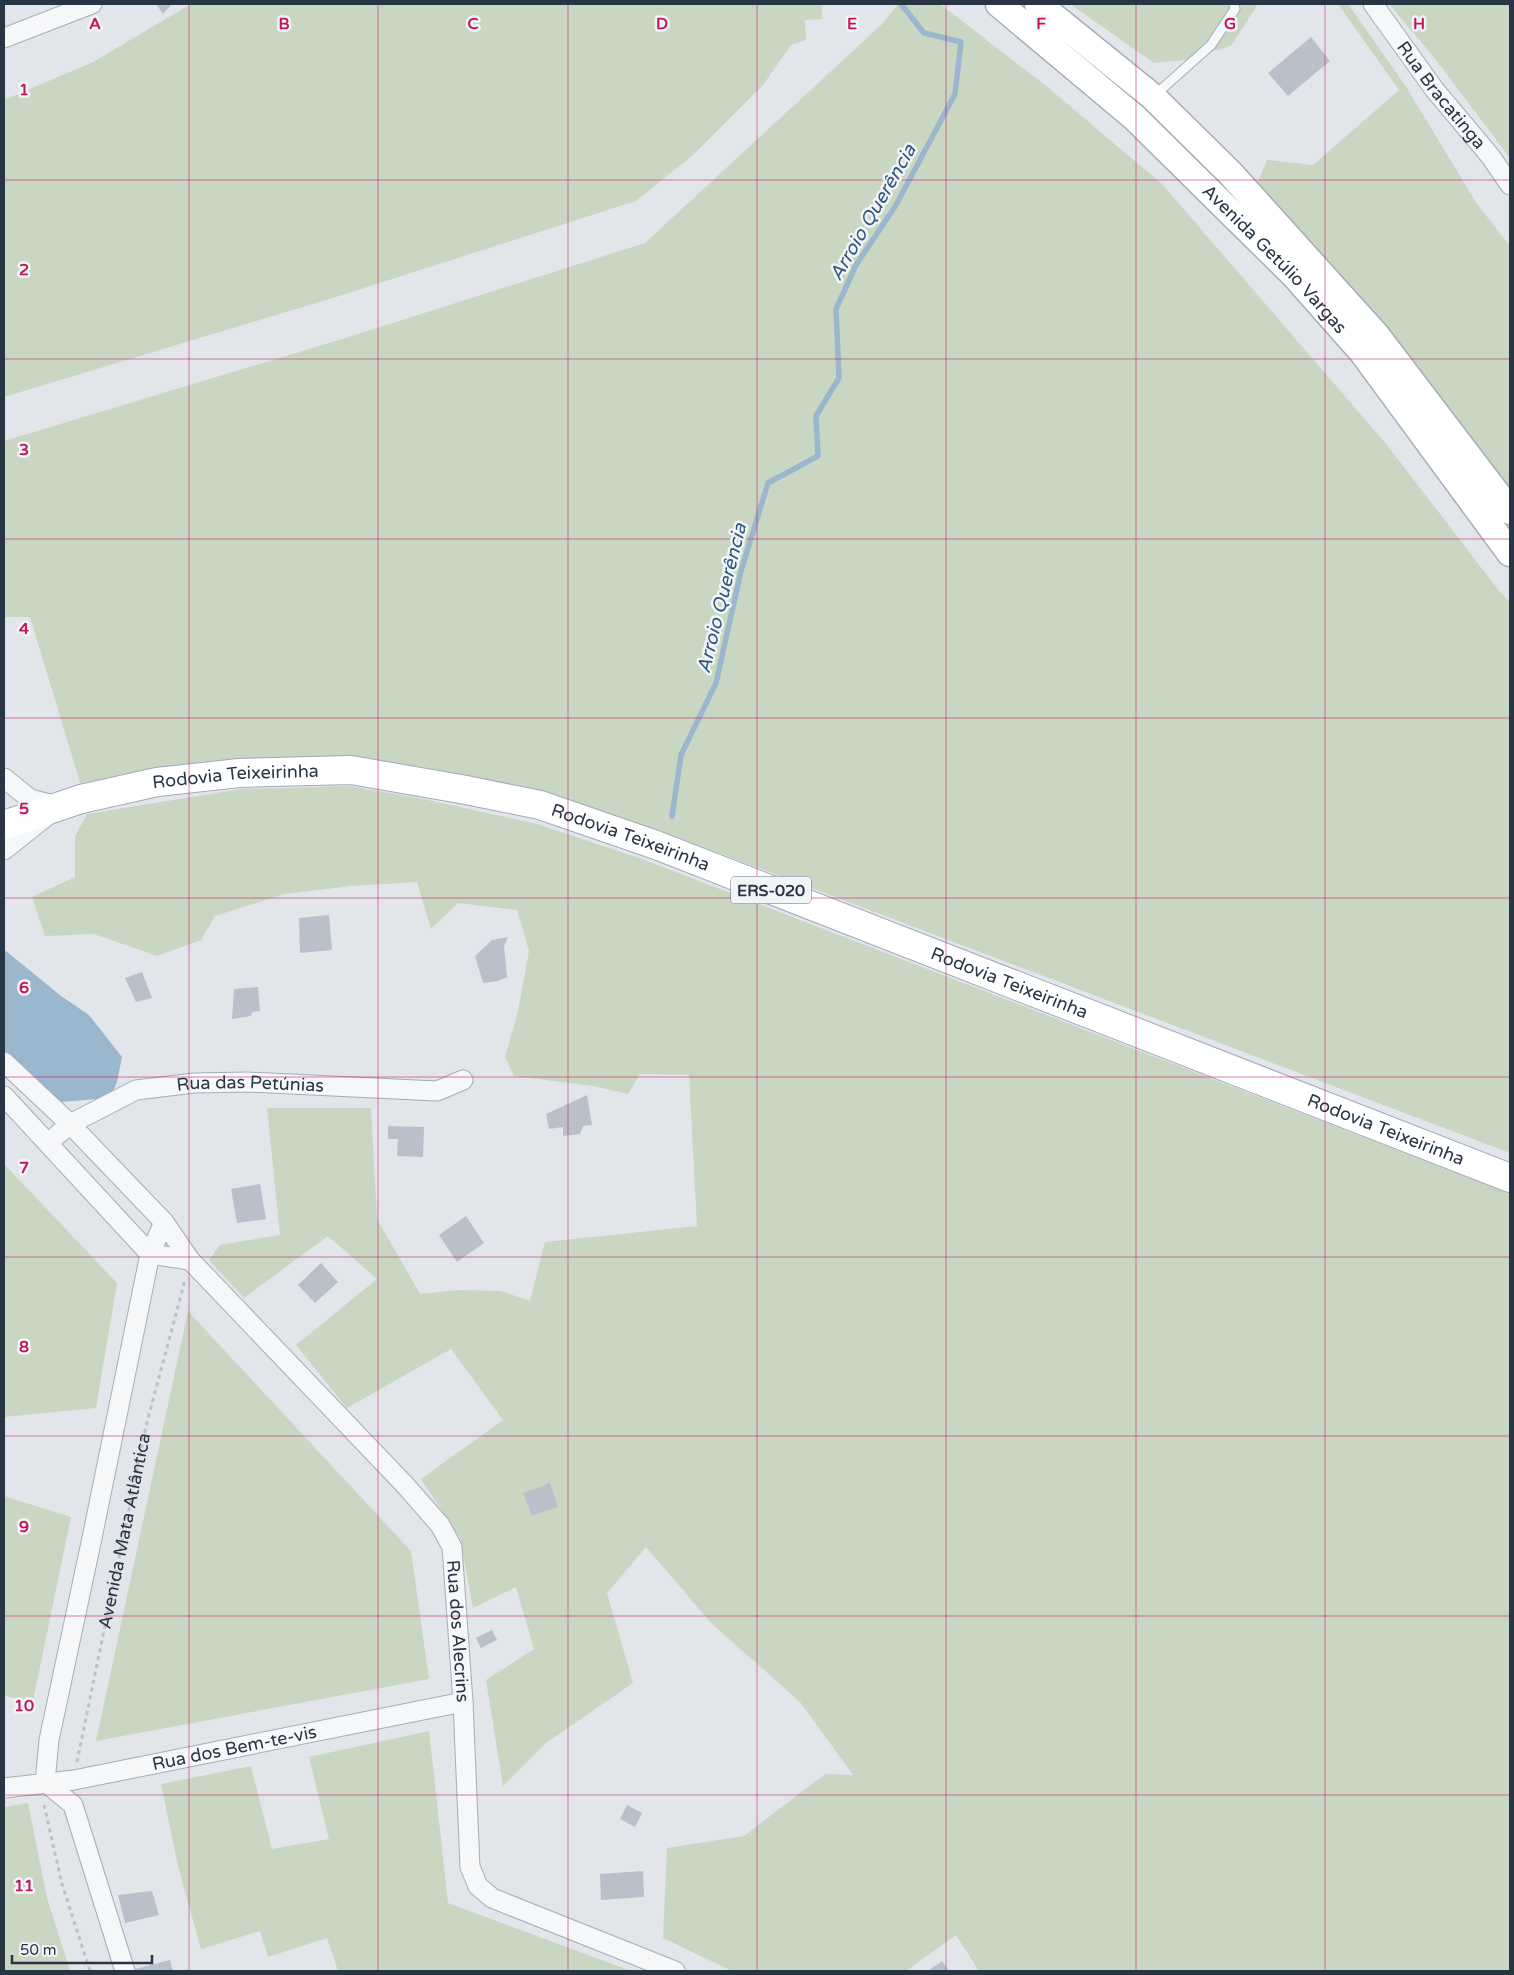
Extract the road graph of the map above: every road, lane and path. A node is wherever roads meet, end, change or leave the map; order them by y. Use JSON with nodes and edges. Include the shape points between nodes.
{"nodes":[{"id":1,"x":92,"y":4,"type":"edge"},
{"id":2,"x":998,"y":4,"type":"edge"},
{"id":3,"x":1038,"y":4,"type":"edge"},
{"id":4,"x":1234,"y":4,"type":"edge"},
{"id":5,"x":1373,"y":4,"type":"edge"},
{"id":6,"x":4,"y":38,"type":"edge"},
{"id":7,"x":1153,"y":97,"type":"junction"},
{"id":8,"x":1510,"y":184,"type":"edge"},
{"id":9,"x":1510,"y":511,"type":"edge"},
{"id":10,"x":1510,"y":553,"type":"edge"},
{"id":11,"x":4,"y":778,"type":"edge"},
{"id":12,"x":57,"y":806,"type":"junction"},
{"id":13,"x":4,"y":825,"type":"edge"},
{"id":14,"x":4,"y":850,"type":"edge"},
{"id":15,"x":4,"y":1062,"type":"edge"},
{"id":16,"x":464,"y":1080,"type":"dead end"},
{"id":17,"x":4,"y":1096,"type":"edge"},
{"id":18,"x":70,"y":1124,"type":"junction"},
{"id":19,"x":48,"y":1143,"type":"junction"},
{"id":20,"x":1510,"y":1178,"type":"edge"},
{"id":21,"x":164,"y":1222,"type":"junction"},
{"id":22,"x":150,"y":1254,"type":"junction"},
{"id":23,"x":190,"y":1260,"type":"junction"},
{"id":24,"x":463,"y":1702,"type":"junction"},
{"id":25,"x":74,"y":1780,"type":"junction"},
{"id":26,"x":45,"y":1782,"type":"junction"},
{"id":27,"x":4,"y":1788,"type":"edge"},
{"id":28,"x":90,"y":1971,"type":"edge"},
{"id":29,"x":125,"y":1971,"type":"edge"},
{"id":30,"x":675,"y":1971,"type":"edge"}],
"edges":[{"from":1,"to":6,"type":"street"},
{"from":2,"to":10,"type":"main road","name":"Avenida Getúlio Vargas","via":[[1135,118],[1294,275],[1363,353]]},
{"from":3,"to":7,"type":"main road","name":"Avenida Getúlio Vargas"},
{"from":4,"to":7,"type":"lane","via":[[1235,9],[1212,45]]},
{"from":5,"to":8,"type":"street","name":"Rua Bracatinga","via":[[1434,89]]},
{"from":7,"to":9,"type":"main road","name":"Avenida Getúlio Vargas","via":[[1231,174],[1377,336]]},
{"from":11,"to":12,"type":"street","via":[[30,799]]},
{"from":12,"to":13,"type":"main road","name":"Rodovia Teixeirinha","number":"ERS-020"},
{"from":12,"to":14,"type":"street"},
{"from":12,"to":20,"type":"main road","name":"Rodovia Teixeirinha","number":"ERS-020","via":[[157,782],[239,773],[341,770],[540,805],[656,845]]},
{"from":15,"to":18,"type":"street"},
{"from":16,"to":18,"type":"street","name":"Rua das Petúnias","via":[[437,1091],[246,1082],[136,1090]]},
{"from":17,"to":19,"type":"street"},
{"from":18,"to":19,"type":"street","name":"Rua das Petúnias"},
{"from":18,"to":21,"type":"street"},
{"from":19,"to":22,"type":"street"},
{"from":21,"to":22,"type":"street","name":"Avenida Mata Atlântica"},
{"from":21,"to":23,"type":"street","name":"Rua dos Alecrins"},
{"from":22,"to":23,"type":"street"},
{"from":22,"to":26,"type":"street","name":"Avenida Mata Atlântica","via":[[49,1740]]},
{"from":23,"to":24,"type":"street","name":"Rua dos Alecrins","via":[[440,1525],[452,1547]]},
{"from":23,"to":25,"type":"path","name":"Avenida Mata Atlântica","via":[[146,1426]]},
{"from":24,"to":25,"type":"street","name":"Rua dos Bem-te-vis"},
{"from":24,"to":30,"type":"street","name":"Rua dos Alecrins","via":[[470,1867],[478,1886],[492,1898]]},
{"from":25,"to":26,"type":"street","name":"Rua dos Bem-te-vis"},
{"from":26,"to":27,"type":"street","name":"Rua dos Bem-te-vis"},
{"from":26,"to":28,"type":"path","via":[[43,1804],[62,1884]]},
{"from":26,"to":29,"type":"street","via":[[73,1805]]}]}
